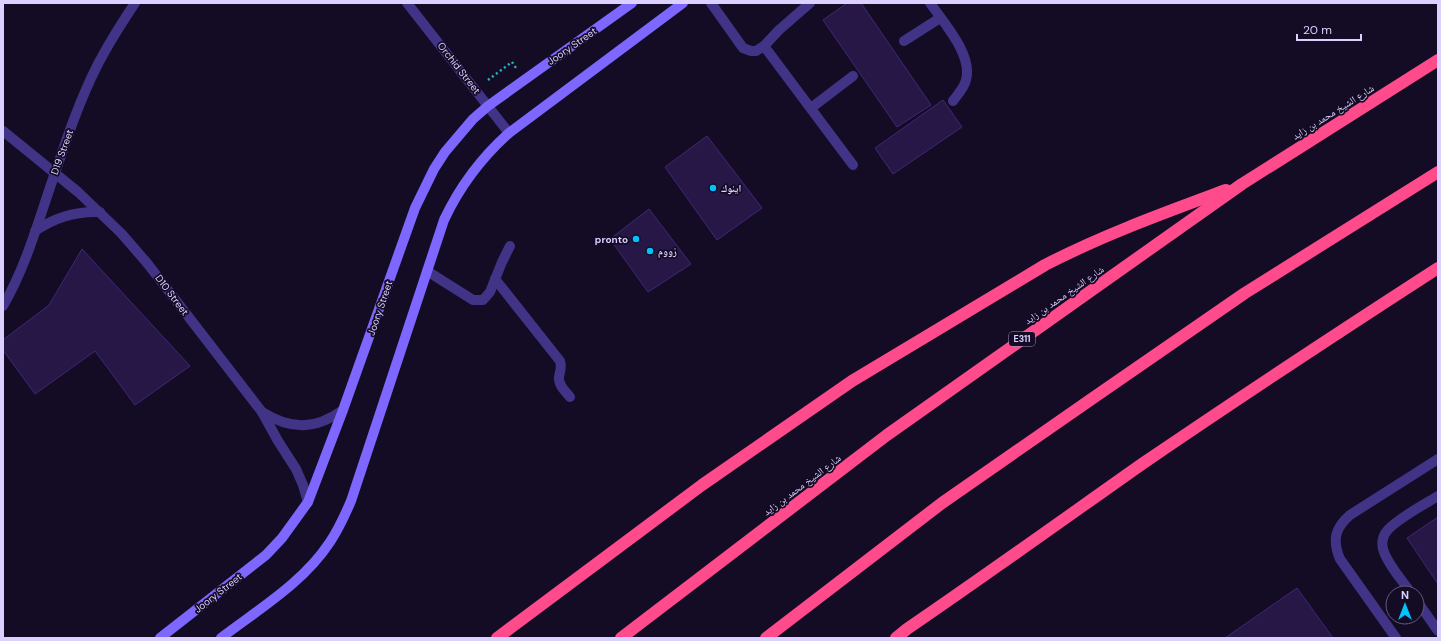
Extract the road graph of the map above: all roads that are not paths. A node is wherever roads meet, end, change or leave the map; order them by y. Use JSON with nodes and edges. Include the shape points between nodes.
{"nodes":[{"id":1,"x":135,"y":3,"type":"edge"},
{"id":2,"x":407,"y":3,"type":"edge"},
{"id":3,"x":632,"y":3,"type":"edge"},
{"id":4,"x":683,"y":3,"type":"edge"},
{"id":5,"x":711,"y":3,"type":"edge"},
{"id":6,"x":810,"y":3,"type":"edge"},
{"id":7,"x":930,"y":3,"type":"edge"},
{"id":8,"x":940,"y":18,"type":"junction"},
{"id":9,"x":904,"y":41,"type":"dead end"},
{"id":10,"x":764,"y":46,"type":"junction"},
{"id":11,"x":1438,"y":60,"type":"edge"},
{"id":12,"x":853,"y":76,"type":"dead end"},
{"id":13,"x":952,"y":101,"type":"dead end"},
{"id":14,"x":488,"y":106,"type":"junction"},
{"id":15,"x":811,"y":108,"type":"junction"},
{"id":16,"x":3,"y":131,"type":"edge"},
{"id":17,"x":509,"y":133,"type":"junction"},
{"id":18,"x":853,"y":166,"type":"dead end"},
{"id":19,"x":1438,"y":172,"type":"edge"},
{"id":20,"x":55,"y":173,"type":"junction"},
{"id":21,"x":1242,"y":184,"type":"junction"},
{"id":22,"x":100,"y":212,"type":"junction"},
{"id":23,"x":35,"y":231,"type":"junction"},
{"id":24,"x":510,"y":246,"type":"dead end"},
{"id":25,"x":1438,"y":268,"type":"edge"},
{"id":26,"x":427,"y":271,"type":"junction"},
{"id":27,"x":495,"y":279,"type":"junction"},
{"id":28,"x":3,"y":306,"type":"edge"},
{"id":29,"x":570,"y":397,"type":"dead end"},
{"id":30,"x":344,"y":410,"type":"junction"},
{"id":31,"x":262,"y":412,"type":"junction"},
{"id":32,"x":1438,"y":458,"type":"edge"},
{"id":33,"x":1438,"y":496,"type":"edge"},
{"id":34,"x":308,"y":502,"type":"junction"},
{"id":35,"x":1406,"y":585,"type":"edge"},
{"id":36,"x":1425,"y":612,"type":"edge"},
{"id":37,"x":1438,"y":631,"type":"edge"},
{"id":38,"x":160,"y":638,"type":"edge"},
{"id":39,"x":221,"y":638,"type":"edge"},
{"id":40,"x":497,"y":638,"type":"edge"},
{"id":41,"x":621,"y":638,"type":"edge"},
{"id":42,"x":766,"y":638,"type":"edge"},
{"id":43,"x":896,"y":638,"type":"edge"},
{"id":44,"x":1396,"y":638,"type":"edge"}],
"edges":[{"from":1,"to":20,"type":"street","name":"D19 Street","via":[[96,68],[80,103]]},
{"from":2,"to":14,"type":"street","name":"Orchid Street"},
{"from":3,"to":14,"type":"street","name":"Joory Street"},
{"from":4,"to":17,"type":"street"},
{"from":5,"to":10,"type":"street","via":[[743,48],[756,51]]},
{"from":6,"to":10,"type":"street"},
{"from":7,"to":8,"type":"street"},
{"from":8,"to":9,"type":"street"},
{"from":8,"to":13,"type":"street","via":[[962,49],[967,65],[966,81]]},
{"from":10,"to":15,"type":"street"},
{"from":11,"to":21,"type":"highway","name":"شارع الشيخ محمد بن زايد","number":"E311"},
{"from":12,"to":15,"type":"street"},
{"from":14,"to":17,"type":"street","name":"Orchid Street"},
{"from":14,"to":30,"type":"street","name":"Joory Street","via":[[454,140],[423,188]]},
{"from":15,"to":18,"type":"street"},
{"from":16,"to":20,"type":"street","name":"D10 Street"},
{"from":17,"to":26,"type":"street","via":[[478,164],[453,200]]},
{"from":19,"to":42,"type":"highway","via":[[1245,293],[1092,398],[942,504]]},
{"from":20,"to":22,"type":"street","name":"D10 Street"},
{"from":20,"to":23,"type":"street","name":"D19 Street"},
{"from":21,"to":40,"type":"highway","via":[[1113,233],[1045,265],[852,381],[702,485]]},
{"from":21,"to":41,"type":"highway","name":"شارع الشيخ محمد بن زايد","number":"E311","via":[[887,435]]},
{"from":22,"to":23,"type":"street","via":[[86,212],[59,218]]},
{"from":22,"to":31,"type":"street","name":"D10 Street","via":[[147,263]]},
{"from":23,"to":28,"type":"street","name":"D19 Street","via":[[21,272]]},
{"from":24,"to":27,"type":"street"},
{"from":25,"to":43,"type":"highway","via":[[1148,460]]},
{"from":26,"to":27,"type":"street","via":[[478,301],[487,297]]},
{"from":26,"to":39,"type":"street","via":[[342,522],[325,548],[300,577]]},
{"from":27,"to":29,"type":"street","via":[[560,360],[559,381]]},
{"from":30,"to":31,"type":"street","name":"D10 Street","via":[[332,419],[303,426],[275,420]]},
{"from":30,"to":34,"type":"street","name":"Joory Street"},
{"from":31,"to":34,"type":"street","via":[[296,469]]},
{"from":32,"to":44,"type":"street","via":[[1350,515],[1337,530],[1336,550],[1340,559]]},
{"from":33,"to":35,"type":"street","via":[[1392,525],[1382,541],[1387,558]]},
{"from":34,"to":38,"type":"street","name":"Joory Street","via":[[266,555]]},
{"from":36,"to":37,"type":"street"}]}
